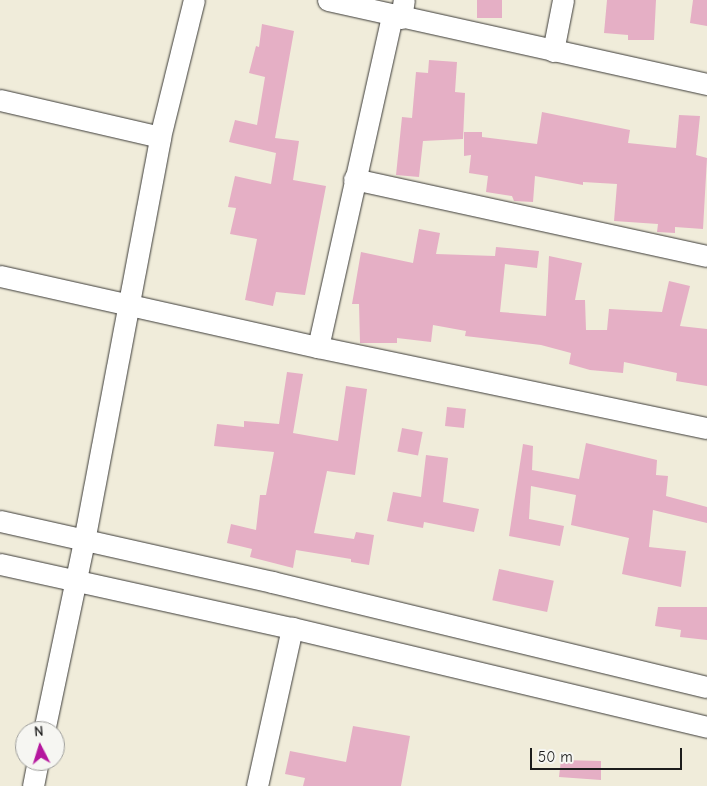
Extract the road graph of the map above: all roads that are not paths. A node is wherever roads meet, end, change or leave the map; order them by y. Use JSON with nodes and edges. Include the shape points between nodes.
{"nodes":[{"id":1,"x":194,"y":0,"type":"edge"},
{"id":2,"x":328,"y":0,"type":"edge"},
{"id":3,"x":563,"y":0,"type":"edge"},
{"id":4,"x":399,"y":11,"type":"edge"},
{"id":5,"x":553,"y":51,"type":"junction"},
{"id":6,"x":707,"y":84,"type":"edge"},
{"id":7,"x":0,"y":100,"type":"edge"},
{"id":8,"x":160,"y":137,"type":"junction"},
{"id":9,"x":354,"y":179,"type":"junction"},
{"id":10,"x":707,"y":256,"type":"edge"},
{"id":11,"x":0,"y":276,"type":"edge"},
{"id":12,"x":130,"y":304,"type":"junction"},
{"id":13,"x":318,"y":347,"type":"junction"},
{"id":14,"x":707,"y":428,"type":"edge"},
{"id":15,"x":0,"y":522,"type":"edge"},
{"id":16,"x":84,"y":541,"type":"junction"},
{"id":17,"x":0,"y":564,"type":"edge"},
{"id":18,"x":76,"y":581,"type":"junction"},
{"id":19,"x":292,"y":628,"type":"junction"},
{"id":20,"x":707,"y":687,"type":"edge"},
{"id":21,"x":46,"y":721,"type":"edge"},
{"id":22,"x":707,"y":728,"type":"edge"},
{"id":23,"x":36,"y":771,"type":"edge"},
{"id":24,"x":33,"y":786,"type":"edge"},
{"id":25,"x":257,"y":786,"type":"edge"}],
"edges":[{"from":1,"to":8,"type":"street"},
{"from":2,"to":4,"type":"street"},
{"from":3,"to":5,"type":"street"},
{"from":4,"to":5,"type":"street"},
{"from":4,"to":9,"type":"street"},
{"from":5,"to":6,"type":"street"},
{"from":7,"to":8,"type":"street"},
{"from":8,"to":12,"type":"street"},
{"from":9,"to":10,"type":"street"},
{"from":9,"to":13,"type":"street"},
{"from":11,"to":12,"type":"street"},
{"from":12,"to":13,"type":"street"},
{"from":12,"to":16,"type":"street"},
{"from":13,"to":14,"type":"street"},
{"from":15,"to":16,"type":"street"},
{"from":16,"to":18,"type":"street"},
{"from":16,"to":20,"type":"street"},
{"from":17,"to":18,"type":"street"},
{"from":18,"to":19,"type":"street"},
{"from":18,"to":21,"type":"street"},
{"from":19,"to":22,"type":"street"},
{"from":19,"to":25,"type":"street"},
{"from":23,"to":24,"type":"street"}]}
